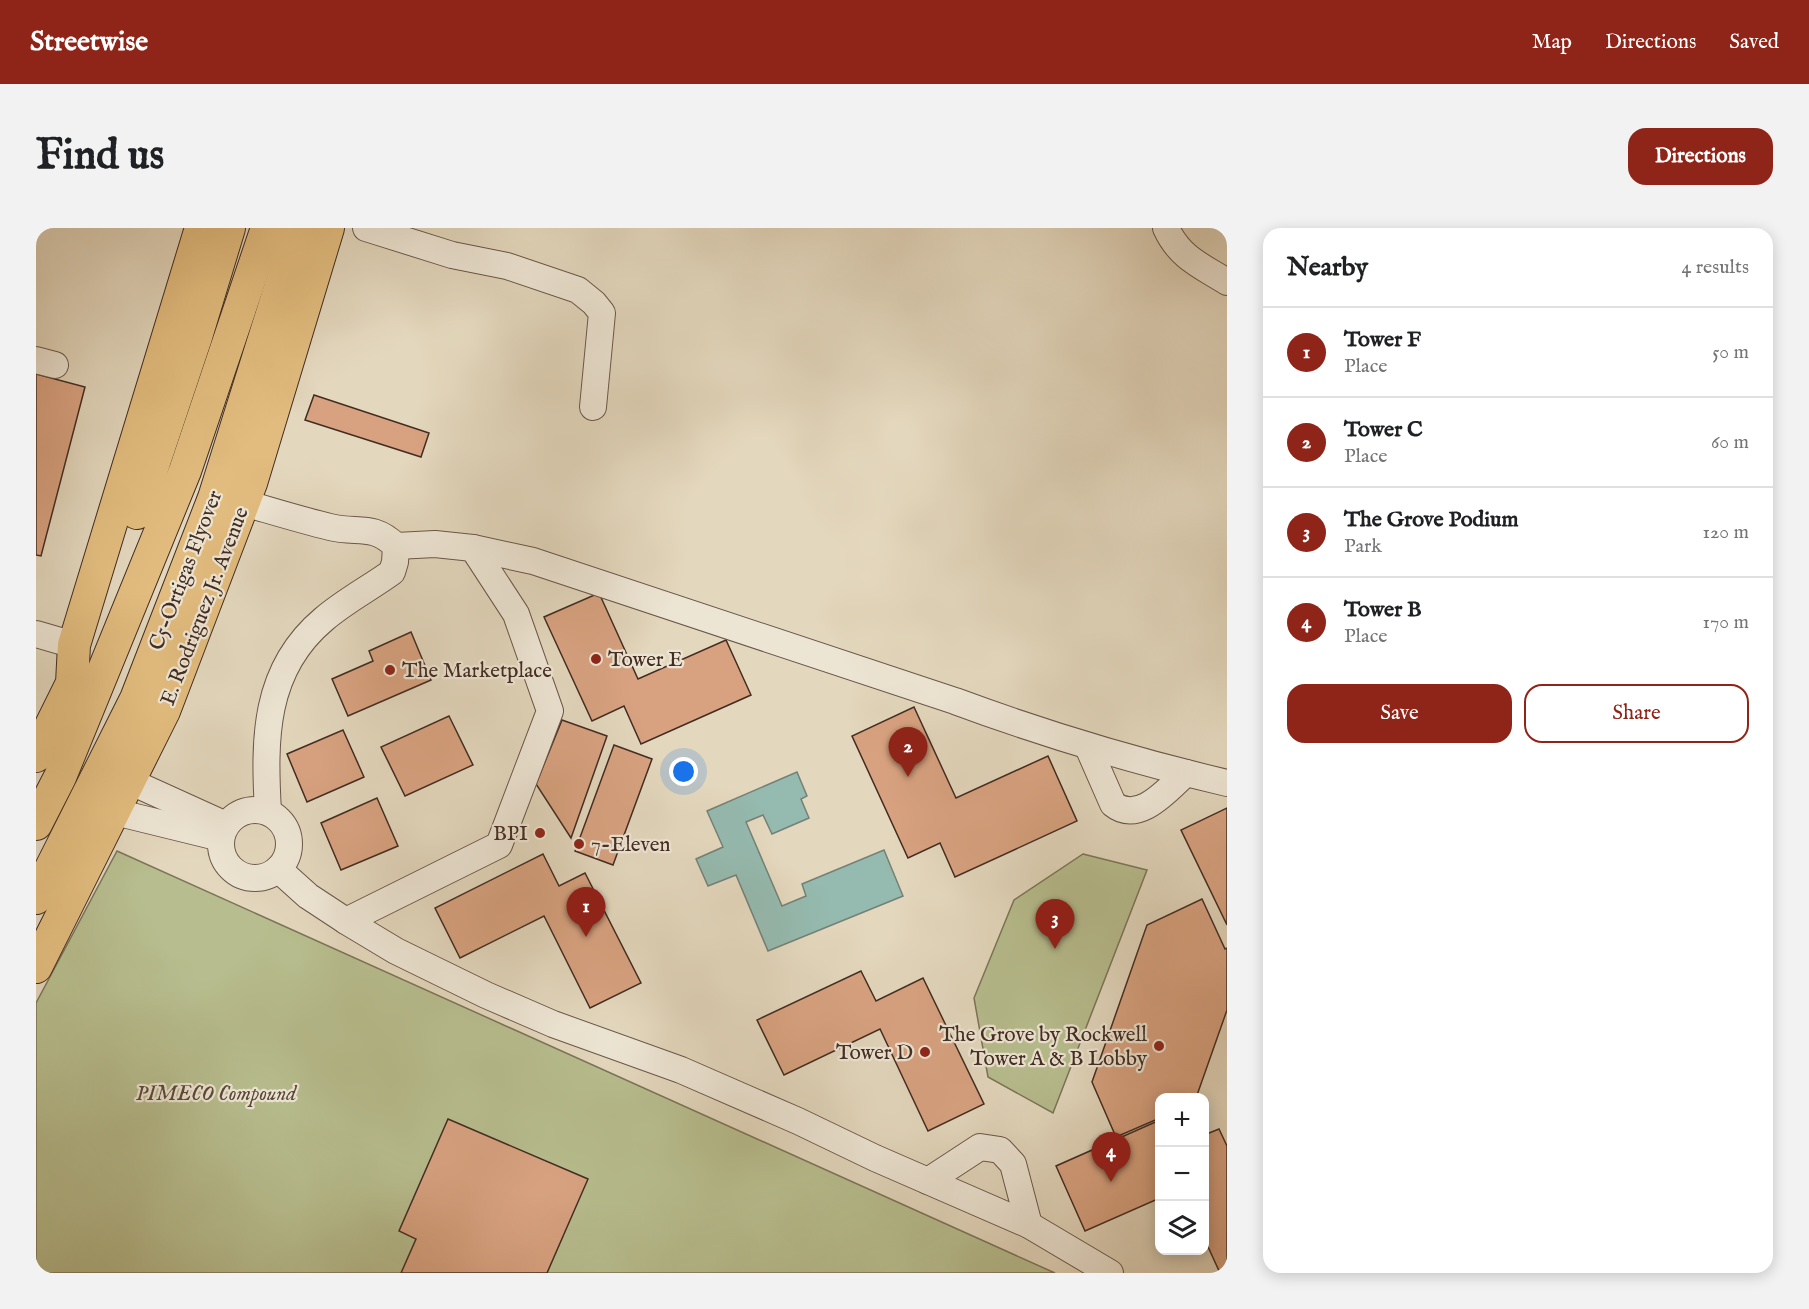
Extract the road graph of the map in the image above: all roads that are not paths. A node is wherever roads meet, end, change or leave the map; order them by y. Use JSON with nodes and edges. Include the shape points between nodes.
{"nodes":[{"id":1,"x":201,"y":228,"type":"edge"},
{"id":2,"x":229,"y":228,"type":"edge"},
{"id":3,"x":267,"y":228,"type":"edge"},
{"id":4,"x":299,"y":228,"type":"edge"},
{"id":5,"x":328,"y":228,"type":"edge"},
{"id":6,"x":366,"y":228,"type":"edge"},
{"id":7,"x":1166,"y":228,"type":"edge"},
{"id":8,"x":1227,"y":282,"type":"edge"},
{"id":9,"x":593,"y":407,"type":"dead end"},
{"id":10,"x":243,"y":503,"type":"junction"},
{"id":11,"x":396,"y":546,"type":"junction"},
{"id":12,"x":473,"y":548,"type":"junction"},
{"id":13,"x":36,"y":634,"type":"edge"},
{"id":14,"x":74,"y":645,"type":"junction"},
{"id":15,"x":72,"y":683,"type":"junction"},
{"id":16,"x":1088,"y":747,"type":"junction"},
{"id":17,"x":36,"y":756,"type":"edge"},
{"id":18,"x":1186,"y":773,"type":"junction"},
{"id":19,"x":129,"y":781,"type":"junction"},
{"id":20,"x":1227,"y":783,"type":"edge"},
{"id":21,"x":115,"y":812,"type":"junction"},
{"id":22,"x":268,"y":812,"type":"junction"},
{"id":23,"x":36,"y":824,"type":"edge"},
{"id":24,"x":224,"y":832,"type":"junction"},
{"id":25,"x":278,"y":869,"type":"junction"},
{"id":26,"x":36,"y":897,"type":"edge"},
{"id":27,"x":346,"y":921,"type":"junction"},
{"id":28,"x":36,"y":967,"type":"edge"},
{"id":29,"x":928,"y":1180,"type":"junction"},
{"id":30,"x":1029,"y":1225,"type":"junction"},
{"id":31,"x":1110,"y":1273,"type":"edge"}],
"edges":[{"from":1,"to":14,"type":"main road"},
{"from":2,"to":15,"type":"main road","via":[[93,647]]},
{"from":3,"to":23,"type":"main road","name":"C5-Ortigas Flyover","via":[[185,471],[60,777]]},
{"from":4,"to":26,"type":"main road","name":"C5-Ortigas Flyover","via":[[214,498],[136,699]]},
{"from":5,"to":10,"type":"main road","name":"E. Rodriguez Jr. Avenue"},
{"from":6,"to":9,"type":"street","via":[[452,255],[507,266],[586,296],[602,314]]},
{"from":7,"to":8,"type":"street","via":[[1173,244],[1187,258]]},
{"from":10,"to":11,"type":"street","via":[[334,528],[385,535]]},
{"from":10,"to":19,"type":"main road","name":"E. Rodriguez Jr. Avenue","via":[[164,711]]},
{"from":11,"to":12,"type":"street","via":[[435,544]]},
{"from":11,"to":22,"type":"street","via":[[392,572],[306,636],[278,684],[267,726]]},
{"from":12,"to":16,"type":"street","via":[[533,561]]},
{"from":12,"to":27,"type":"street","via":[[516,614],[550,711],[499,845]]},
{"from":13,"to":14,"type":"street"},
{"from":14,"to":15,"type":"main road"},
{"from":15,"to":17,"type":"main road"},
{"from":16,"to":18,"type":"street"},
{"from":16,"to":18,"type":"street","via":[[1117,807],[1148,807]]},
{"from":18,"to":20,"type":"street"},
{"from":19,"to":21,"type":"main road","name":"E. Rodriguez Jr. Avenue"},
{"from":19,"to":24,"type":"street"},
{"from":21,"to":24,"type":"street"},
{"from":21,"to":28,"type":"main road","name":"E. Rodriguez Jr. Avenue"},
{"from":22,"to":24,"type":"street","via":[[245,811],[235,816]]},
{"from":22,"to":25,"type":"street","via":[[285,827],[289,837],[286,859]]},
{"from":24,"to":25,"type":"street","via":[[223,855],[235,871],[259,878]]},
{"from":25,"to":27,"type":"street"},
{"from":27,"to":29,"type":"street","via":[[396,951],[486,995],[553,1024],[681,1070]]},
{"from":29,"to":30,"type":"street"},
{"from":29,"to":30,"type":"street","via":[[980,1147],[1000,1150],[1013,1164]]},
{"from":30,"to":31,"type":"street"}]}
